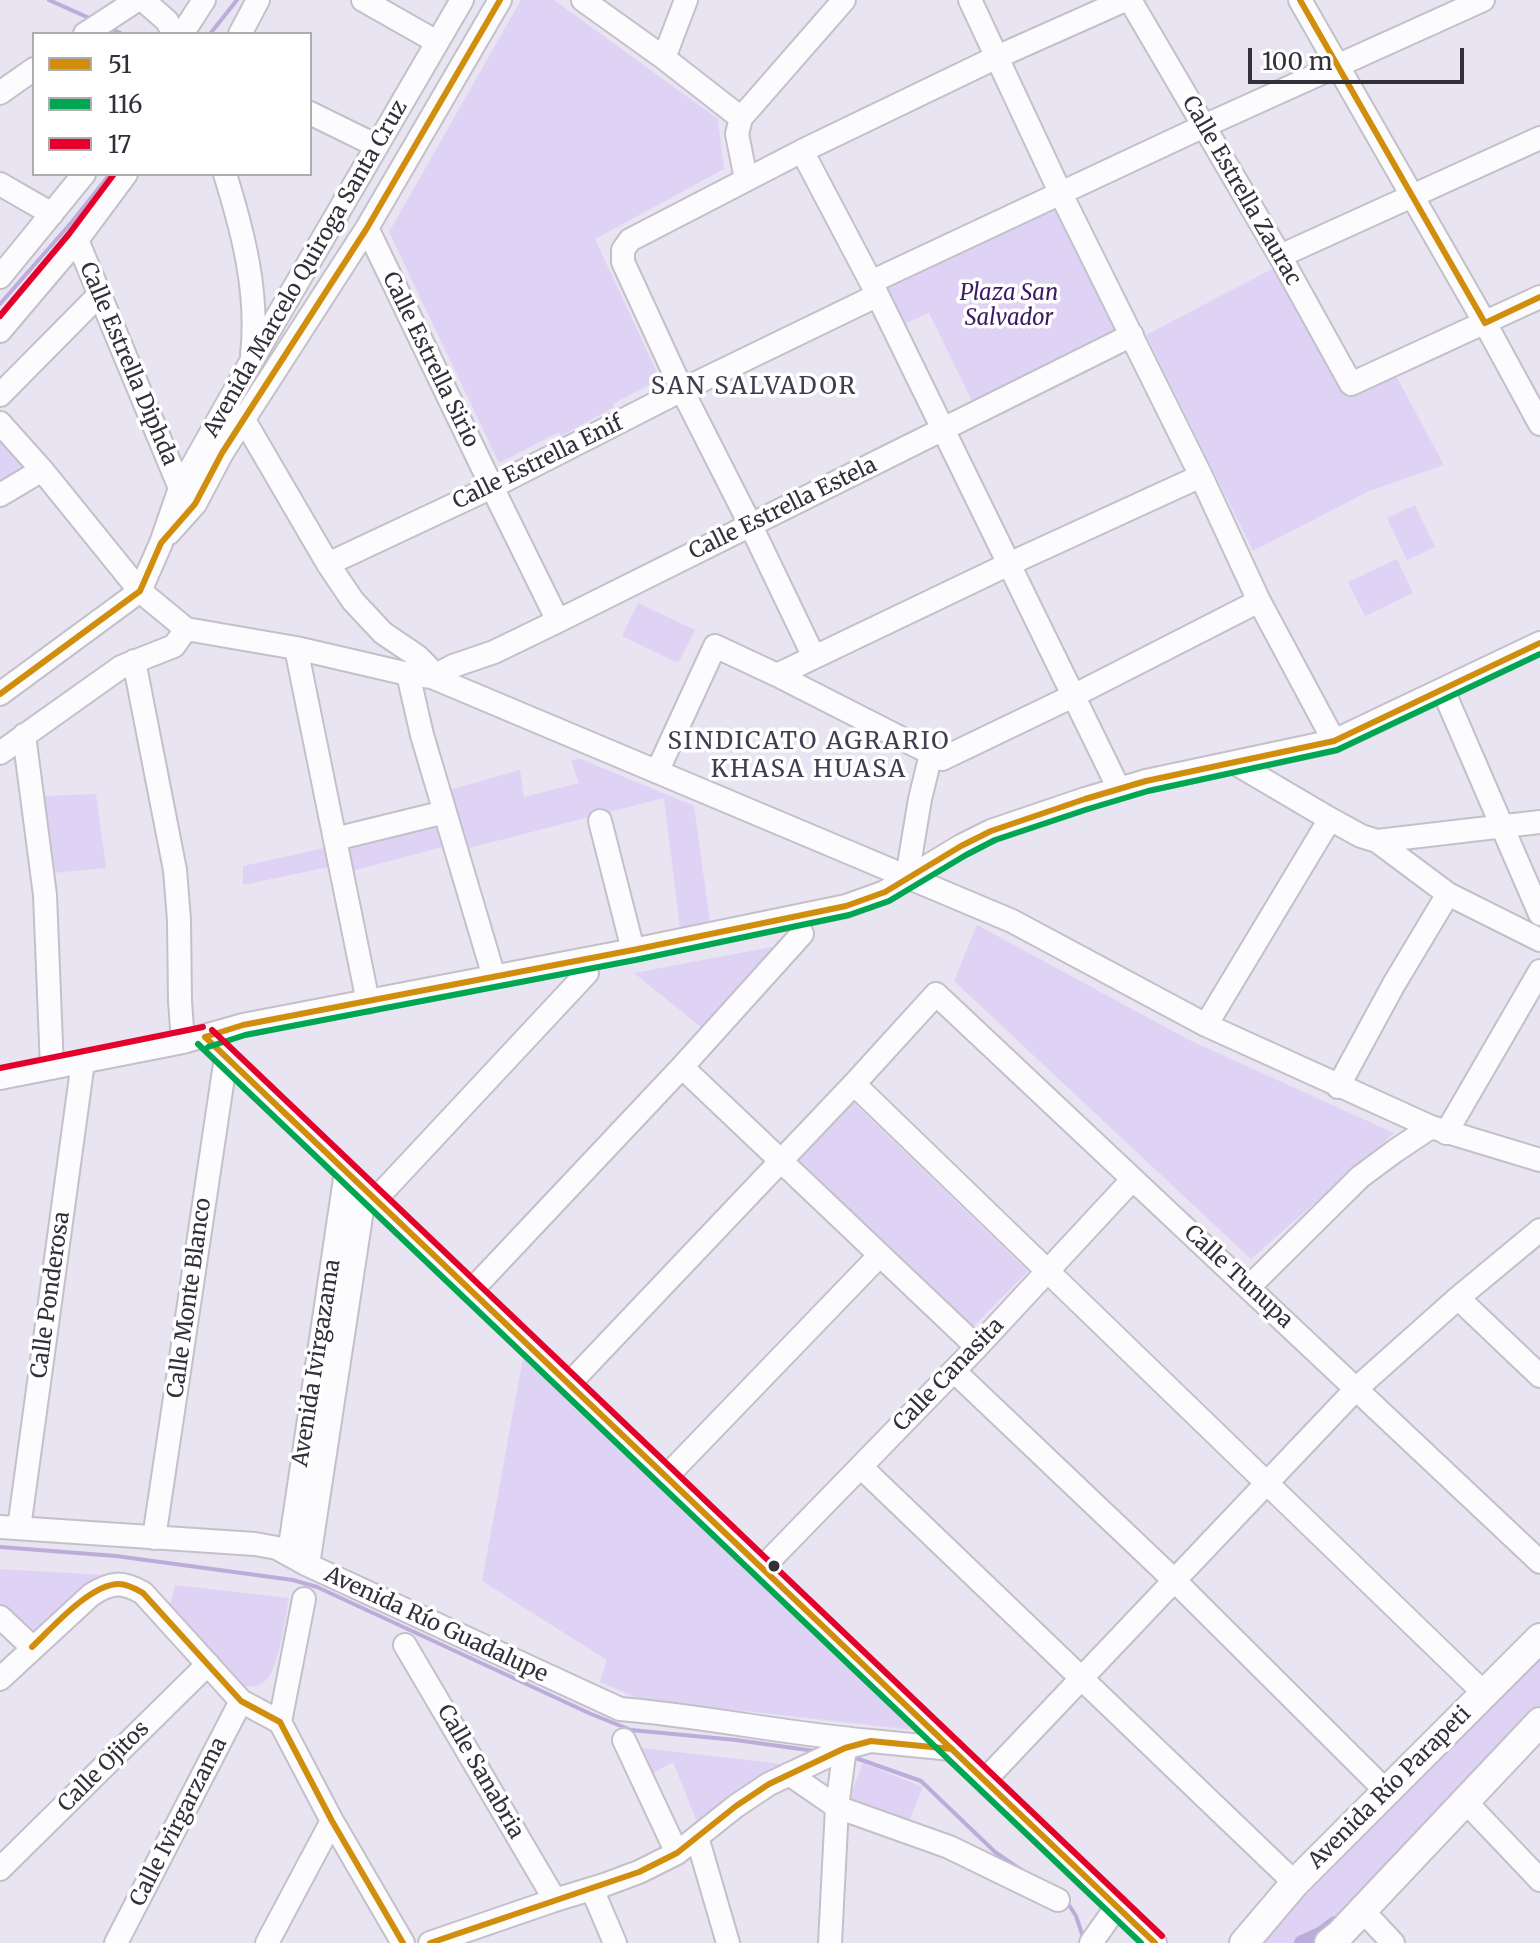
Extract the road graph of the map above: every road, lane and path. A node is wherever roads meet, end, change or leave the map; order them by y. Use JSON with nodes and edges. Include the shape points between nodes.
{"nodes":[{"id":1,"x":140,"y":0,"type":"edge"},
{"id":2,"x":204,"y":0,"type":"edge"},
{"id":3,"x":258,"y":0,"type":"edge"},
{"id":4,"x":363,"y":0,"type":"edge"},
{"id":5,"x":462,"y":0,"type":"edge"},
{"id":6,"x":500,"y":0,"type":"edge"},
{"id":7,"x":583,"y":0,"type":"edge"},
{"id":8,"x":686,"y":0,"type":"edge"},
{"id":9,"x":844,"y":0,"type":"edge"},
{"id":10,"x":970,"y":0,"type":"edge"},
{"id":11,"x":1127,"y":0,"type":"edge"},
{"id":12,"x":1300,"y":0,"type":"edge"},
{"id":13,"x":1483,"y":0,"type":"edge"},
{"id":14,"x":88,"y":32,"type":"edge"},
{"id":15,"x":173,"y":32,"type":"edge"},
{"id":16,"x":183,"y":32,"type":"edge"},
{"id":17,"x":241,"y":32,"type":"edge"},
{"id":18,"x":437,"y":42,"type":"junction"},
{"id":19,"x":997,"y":57,"type":"junction"},
{"id":20,"x":664,"y":58,"type":"junction"},
{"id":21,"x":1338,"y":66,"type":"junction"},
{"id":22,"x":32,"y":70,"type":"edge"},
{"id":23,"x":1,"y":91,"type":"edge"},
{"id":24,"x":312,"y":114,"type":"edge"},
{"id":25,"x":741,"y":118,"type":"junction"},
{"id":26,"x":1204,"y":126,"type":"junction"},
{"id":27,"x":1540,"y":138,"type":"edge"},
{"id":28,"x":377,"y":146,"type":"junction"},
{"id":29,"x":802,"y":151,"type":"junction"},
{"id":30,"x":82,"y":176,"type":"edge"},
{"id":31,"x":125,"y":176,"type":"edge"},
{"id":32,"x":226,"y":176,"type":"edge"},
{"id":33,"x":746,"y":179,"type":"junction"},
{"id":34,"x":0,"y":184,"type":"edge"},
{"id":35,"x":1060,"y":192,"type":"junction"},
{"id":36,"x":1413,"y":196,"type":"junction"},
{"id":37,"x":52,"y":214,"type":"junction"},
{"id":38,"x":367,"y":228,"type":"junction"},
{"id":39,"x":77,"y":240,"type":"junction"},
{"id":40,"x":1280,"y":256,"type":"junction"},
{"id":41,"x":0,"y":277,"type":"edge"},
{"id":42,"x":874,"y":289,"type":"junction"},
{"id":43,"x":99,"y":295,"type":"junction"},
{"id":44,"x":1540,"y":297,"type":"edge"},
{"id":45,"x":1485,"y":323,"type":"junction"},
{"id":46,"x":0,"y":331,"type":"edge"},
{"id":47,"x":1132,"y":335,"type":"junction"},
{"id":48,"x":252,"y":360,"type":"junction"},
{"id":49,"x":682,"y":390,"type":"junction"},
{"id":50,"x":0,"y":395,"type":"edge"},
{"id":51,"x":244,"y":420,"type":"junction"},
{"id":52,"x":0,"y":423,"type":"edge"},
{"id":53,"x":1540,"y":424,"type":"edge"},
{"id":54,"x":943,"y":430,"type":"junction"},
{"id":55,"x":42,"y":470,"type":"junction"},
{"id":56,"x":1201,"y":476,"type":"junction"},
{"id":57,"x":492,"y":487,"type":"junction"},
{"id":58,"x":180,"y":488,"type":"junction"},
{"id":59,"x":0,"y":495,"type":"edge"},
{"id":60,"x":751,"y":526,"type":"junction"},
{"id":61,"x":161,"y":543,"type":"junction"},
{"id":62,"x":328,"y":564,"type":"junction"},
{"id":63,"x":1009,"y":564,"type":"junction"},
{"id":64,"x":140,"y":591,"type":"junction"},
{"id":65,"x":1259,"y":601,"type":"junction"},
{"id":66,"x":558,"y":621,"type":"junction"},
{"id":67,"x":186,"y":629,"type":"junction"},
{"id":68,"x":1540,"y":643,"type":"edge"},
{"id":69,"x":296,"y":648,"type":"junction"},
{"id":70,"x":814,"y":657,"type":"junction"},
{"id":71,"x":134,"y":661,"type":"junction"},
{"id":72,"x":408,"y":674,"type":"junction"},
{"id":73,"x":777,"y":675,"type":"junction"},
{"id":74,"x":432,"y":677,"type":"junction"},
{"id":75,"x":1443,"y":690,"type":"junction"},
{"id":76,"x":0,"y":694,"type":"edge"},
{"id":77,"x":1073,"y":696,"type":"junction"},
{"id":78,"x":24,"y":735,"type":"junction"},
{"id":79,"x":1334,"y":741,"type":"junction"},
{"id":80,"x":0,"y":753,"type":"edge"},
{"id":81,"x":931,"y":754,"type":"junction"},
{"id":82,"x":1235,"y":763,"type":"junction"},
{"id":83,"x":657,"y":772,"type":"junction"},
{"id":84,"x":1119,"y":789,"type":"junction"},
{"id":85,"x":445,"y":812,"type":"junction"},
{"id":86,"x":1330,"y":819,"type":"junction"},
{"id":87,"x":600,"y":821,"type":"dead end"},
{"id":88,"x":1540,"y":822,"type":"edge"},
{"id":89,"x":1503,"y":827,"type":"junction"},
{"id":90,"x":335,"y":839,"type":"junction"},
{"id":91,"x":1377,"y":841,"type":"junction"},
{"id":92,"x":907,"y":877,"type":"junction"},
{"id":93,"x":1448,"y":894,"type":"junction"},
{"id":94,"x":1540,"y":914,"type":"edge"},
{"id":95,"x":802,"y":934,"type":"dead end"},
{"id":96,"x":1540,"y":940,"type":"edge"},
{"id":97,"x":633,"y":950,"type":"junction"},
{"id":98,"x":1540,"y":971,"type":"edge"},
{"id":99,"x":587,"y":973,"type":"dead end"},
{"id":100,"x":494,"y":977,"type":"junction"},
{"id":101,"x":368,"y":1002,"type":"junction"},
{"id":102,"x":1206,"y":1025,"type":"junction"},
{"id":103,"x":194,"y":1040,"type":"junction"},
{"id":104,"x":226,"y":1057,"type":"junction"},
{"id":105,"x":83,"y":1062,"type":"junction"},
{"id":106,"x":682,"y":1067,"type":"junction"},
{"id":107,"x":52,"y":1068,"type":"junction"},
{"id":108,"x":0,"y":1078,"type":"edge"},
{"id":109,"x":854,"y":1084,"type":"junction"},
{"id":110,"x":1338,"y":1087,"type":"junction"},
{"id":111,"x":1439,"y":1130,"type":"junction"},
{"id":112,"x":1540,"y":1160,"type":"edge"},
{"id":113,"x":780,"y":1161,"type":"junction"},
{"id":114,"x":346,"y":1172,"type":"junction"},
{"id":115,"x":1133,"y":1179,"type":"junction"},
{"id":116,"x":370,"y":1195,"type":"junction"},
{"id":117,"x":1540,"y":1230,"type":"edge"},
{"id":118,"x":880,"y":1255,"type":"junction"},
{"id":119,"x":1047,"y":1271,"type":"junction"},
{"id":120,"x":1249,"y":1287,"type":"junction"},
{"id":121,"x":471,"y":1291,"type":"junction"},
{"id":122,"x":1458,"y":1298,"type":"junction"},
{"id":123,"x":977,"y":1347,"type":"junction"},
{"id":124,"x":954,"y":1371,"type":"junction"},
{"id":125,"x":1540,"y":1376,"type":"edge"},
{"id":126,"x":569,"y":1384,"type":"junction"},
{"id":127,"x":1357,"y":1388,"type":"junction"},
{"id":128,"x":861,"y":1467,"type":"junction"},
{"id":129,"x":666,"y":1477,"type":"junction"},
{"id":130,"x":1266,"y":1484,"type":"junction"},
{"id":131,"x":9,"y":1527,"type":"edge"},
{"id":132,"x":154,"y":1538,"type":"junction"},
{"id":133,"x":298,"y":1559,"type":"junction"},
{"id":134,"x":1540,"y":1562,"type":"edge"},
{"id":135,"x":762,"y":1568,"type":"junction"},
{"id":136,"x":1175,"y":1581,"type":"junction"},
{"id":137,"x":304,"y":1599,"type":"dead end"},
{"id":138,"x":0,"y":1617,"type":"edge"},
{"id":139,"x":1540,"y":1638,"type":"edge"},
{"id":140,"x":405,"y":1645,"type":"dead end"},
{"id":141,"x":32,"y":1647,"type":"junction"},
{"id":142,"x":208,"y":1664,"type":"junction"},
{"id":143,"x":0,"y":1679,"type":"edge"},
{"id":144,"x":1082,"y":1679,"type":"junction"},
{"id":145,"x":1484,"y":1693,"type":"junction"},
{"id":146,"x":241,"y":1701,"type":"junction"},
{"id":147,"x":280,"y":1722,"type":"junction"},
{"id":148,"x":1540,"y":1722,"type":"edge"},
{"id":149,"x":624,"y":1740,"type":"dead end"},
{"id":150,"x":871,"y":1741,"type":"junction"},
{"id":151,"x":845,"y":1748,"type":"junction"},
{"id":152,"x":952,"y":1749,"type":"junction"},
{"id":153,"x":789,"y":1774,"type":"junction"},
{"id":154,"x":985,"y":1780,"type":"junction"},
{"id":155,"x":1386,"y":1791,"type":"junction"},
{"id":156,"x":1464,"y":1800,"type":"junction"},
{"id":157,"x":837,"y":1807,"type":"junction"},
{"id":158,"x":332,"y":1821,"type":"junction"},
{"id":159,"x":697,"y":1837,"type":"junction"},
{"id":160,"x":677,"y":1853,"type":"junction"},
{"id":161,"x":3,"y":1869,"type":"edge"},
{"id":162,"x":1540,"y":1880,"type":"edge"},
{"id":163,"x":1295,"y":1883,"type":"junction"},
{"id":164,"x":592,"y":1889,"type":"junction"},
{"id":165,"x":555,"y":1900,"type":"junction"},
{"id":166,"x":1058,"y":1900,"type":"dead end"},
{"id":167,"x":1117,"y":1906,"type":"junction"},
{"id":168,"x":1362,"y":1910,"type":"junction"},
{"id":169,"x":116,"y":1943,"type":"edge"},
{"id":170,"x":267,"y":1943,"type":"edge"},
{"id":171,"x":403,"y":1943,"type":"edge"},
{"id":172,"x":430,"y":1943,"type":"edge"},
{"id":173,"x":615,"y":1943,"type":"edge"},
{"id":174,"x":728,"y":1943,"type":"edge"},
{"id":175,"x":830,"y":1943,"type":"edge"},
{"id":176,"x":1091,"y":1943,"type":"edge"},
{"id":177,"x":1155,"y":1943,"type":"edge"},
{"id":178,"x":1244,"y":1943,"type":"edge"},
{"id":179,"x":1329,"y":1943,"type":"edge"},
{"id":180,"x":1393,"y":1943,"type":"edge"}],
"edges":[{"from":1,"to":14,"type":"street"},
{"from":1,"to":15,"type":"street"},
{"from":2,"to":16,"type":"street"},
{"from":3,"to":17,"type":"street"},
{"from":4,"to":18,"type":"street"},
{"from":5,"to":18,"type":"street","name":"Avenida Marcelo Quiroga Santa Cruz"},
{"from":6,"to":38,"type":"street","name":"Avenida Marcelo Quiroga Santa Cruz"},
{"from":7,"to":20,"type":"street"},
{"from":8,"to":20,"type":"street"},
{"from":9,"to":25,"type":"street"},
{"from":10,"to":19,"type":"street"},
{"from":11,"to":19,"type":"street"},
{"from":11,"to":26,"type":"street","name":"Calle Estrella Zaurac"},
{"from":12,"to":21,"type":"street"},
{"from":13,"to":21,"type":"street","name":"Calle Estrella Enif"},
{"from":18,"to":28,"type":"street","name":"Avenida Marcelo Quiroga Santa Cruz"},
{"from":19,"to":29,"type":"street"},
{"from":19,"to":35,"type":"street"},
{"from":20,"to":25,"type":"street"},
{"from":21,"to":26,"type":"street","name":"Calle Estrella Enif"},
{"from":21,"to":36,"type":"street"},
{"from":22,"to":23,"type":"street"},
{"from":24,"to":28,"type":"street"},
{"from":25,"to":33,"type":"street","via":[[737,134]]},
{"from":26,"to":35,"type":"street","name":"Calle Estrella Enif"},
{"from":26,"to":40,"type":"street","name":"Calle Estrella Zaurac"},
{"from":27,"to":36,"type":"street"},
{"from":28,"to":48,"type":"street","name":"Avenida Marcelo Quiroga Santa Cruz"},
{"from":29,"to":33,"type":"street"},
{"from":29,"to":42,"type":"street"},
{"from":30,"to":37,"type":"street"},
{"from":31,"to":39,"type":"street"},
{"from":32,"to":48,"type":"street","via":[[248,264],[255,332]]},
{"from":33,"to":49,"type":"street","via":[[630,240],[623,250],[623,262]]},
{"from":34,"to":37,"type":"street"},
{"from":35,"to":42,"type":"street","name":"Calle Estrella Enif"},
{"from":35,"to":47,"type":"street"},
{"from":36,"to":40,"type":"street"},
{"from":36,"to":45,"type":"street"},
{"from":37,"to":41,"type":"street"},
{"from":38,"to":51,"type":"street","name":"Avenida Marcelo Quiroga Santa Cruz"},
{"from":38,"to":57,"type":"street","name":"Calle Estrella Sirio"},
{"from":39,"to":43,"type":"street","name":"Calle Estrella Diphda"},
{"from":39,"to":46,"type":"street"},
{"from":40,"to":45,"type":"street","name":"Calle Estrella Zaurac","via":[[1351,384]]},
{"from":42,"to":49,"type":"street","name":"Calle Estrella Enif"},
{"from":42,"to":54,"type":"street"},
{"from":43,"to":50,"type":"street"},
{"from":43,"to":58,"type":"street","name":"Calle Estrella Diphda"},
{"from":44,"to":45,"type":"street"},
{"from":45,"to":53,"type":"street"},
{"from":47,"to":54,"type":"street","name":"Calle Estrella Estela"},
{"from":47,"to":56,"type":"street"},
{"from":48,"to":58,"type":"street","name":"Avenida Marcelo Quiroga Santa Cruz"},
{"from":49,"to":57,"type":"street","name":"Calle Estrella Enif"},
{"from":49,"to":60,"type":"street"},
{"from":51,"to":61,"type":"street","name":"Avenida Marcelo Quiroga Santa Cruz","via":[[195,504]]},
{"from":51,"to":62,"type":"street"},
{"from":52,"to":55,"type":"street"},
{"from":54,"to":60,"type":"street","name":"Calle Estrella Estela"},
{"from":54,"to":63,"type":"street"},
{"from":55,"to":59,"type":"street"},
{"from":55,"to":64,"type":"street"},
{"from":56,"to":63,"type":"street"},
{"from":56,"to":65,"type":"street"},
{"from":57,"to":62,"type":"street","name":"Calle Estrella Enif"},
{"from":57,"to":66,"type":"street","name":"Calle Estrella Sirio"},
{"from":58,"to":61,"type":"street","name":"Avenida Marcelo Quiroga Santa Cruz"},
{"from":60,"to":66,"type":"street","name":"Calle Estrella Estela"},
{"from":60,"to":70,"type":"street"},
{"from":61,"to":64,"type":"street","name":"Avenida Marcelo Quiroga Santa Cruz"},
{"from":62,"to":74,"type":"street","via":[[353,601],[383,633],[423,661]]},
{"from":63,"to":70,"type":"street"},
{"from":63,"to":77,"type":"street"},
{"from":64,"to":67,"type":"street"},
{"from":64,"to":76,"type":"street"},
{"from":65,"to":77,"type":"street"},
{"from":65,"to":79,"type":"street"},
{"from":66,"to":74,"type":"street","name":"Calle Estrella Estela"},
{"from":67,"to":69,"type":"street"},
{"from":67,"to":71,"type":"street","via":[[174,646]]},
{"from":68,"to":75,"type":"street"},
{"from":69,"to":72,"type":"street"},
{"from":69,"to":90,"type":"street"},
{"from":70,"to":73,"type":"street"},
{"from":71,"to":78,"type":"street"},
{"from":71,"to":103,"type":"street","via":[[175,870]]},
{"from":72,"to":74,"type":"street"},
{"from":72,"to":85,"type":"street"},
{"from":73,"to":81,"type":"street"},
{"from":73,"to":83,"type":"street","via":[[715,646]]},
{"from":74,"to":83,"type":"street"},
{"from":75,"to":79,"type":"street"},
{"from":75,"to":89,"type":"street"},
{"from":77,"to":81,"type":"street","via":[[942,759]]},
{"from":77,"to":84,"type":"street"},
{"from":78,"to":80,"type":"street"},
{"from":78,"to":107,"type":"street","via":[[45,895]]},
{"from":79,"to":82,"type":"street"},
{"from":81,"to":92,"type":"street"},
{"from":82,"to":84,"type":"street"},
{"from":82,"to":86,"type":"street"},
{"from":83,"to":92,"type":"street"},
{"from":84,"to":92,"type":"street","via":[[991,831]]},
{"from":85,"to":90,"type":"street"},
{"from":85,"to":100,"type":"street"},
{"from":86,"to":91,"type":"street"},
{"from":86,"to":102,"type":"street"},
{"from":87,"to":97,"type":"street"},
{"from":88,"to":89,"type":"street"},
{"from":89,"to":91,"type":"street"},
{"from":89,"to":94,"type":"street"},
{"from":90,"to":101,"type":"street"},
{"from":91,"to":93,"type":"street"},
{"from":92,"to":97,"type":"street","via":[[885,892],[846,906]]},
{"from":92,"to":102,"type":"street","via":[[1012,921]]},
{"from":93,"to":96,"type":"street"},
{"from":93,"to":110,"type":"street"},
{"from":95,"to":106,"type":"street"},
{"from":97,"to":100,"type":"street"},
{"from":98,"to":111,"type":"street"},
{"from":99,"to":116,"type":"street"},
{"from":100,"to":101,"type":"street"},
{"from":101,"to":103,"type":"street","via":[[243,1025]]},
{"from":102,"to":110,"type":"street"},
{"from":103,"to":104,"type":"street"},
{"from":103,"to":105,"type":"street"},
{"from":104,"to":114,"type":"street"},
{"from":104,"to":132,"type":"street","name":"Calle Monte Blanco"},
{"from":105,"to":107,"type":"street"},
{"from":105,"to":131,"type":"street","name":"Calle Ponderosa"},
{"from":106,"to":113,"type":"street"},
{"from":106,"to":121,"type":"street"},
{"from":107,"to":108,"type":"street"},
{"from":109,"to":113,"type":"street"},
{"from":109,"to":115,"type":"street","name":"Calle Tunupa","via":[[936,994]]},
{"from":109,"to":119,"type":"street"},
{"from":110,"to":111,"type":"street"},
{"from":111,"to":112,"type":"street"},
{"from":111,"to":120,"type":"street","via":[[1395,1151],[1360,1177]]},
{"from":113,"to":118,"type":"street"},
{"from":113,"to":126,"type":"street"},
{"from":114,"to":116,"type":"street"},
{"from":114,"to":133,"type":"street","name":"Avenida Ivirgazama"},
{"from":115,"to":119,"type":"street","name":"Calle Canasita"},
{"from":115,"to":120,"type":"street","name":"Calle Tunupa"},
{"from":116,"to":121,"type":"street"},
{"from":116,"to":133,"type":"street","name":"Avenida Ivirgazama"},
{"from":117,"to":122,"type":"street"},
{"from":118,"to":123,"type":"street"},
{"from":118,"to":129,"type":"street"},
{"from":119,"to":123,"type":"street","name":"Calle Canasita"},
{"from":119,"to":130,"type":"street"},
{"from":120,"to":127,"type":"street","name":"Calle Tunupa"},
{"from":121,"to":126,"type":"street"},
{"from":122,"to":125,"type":"street"},
{"from":122,"to":127,"type":"street"},
{"from":123,"to":124,"type":"street","name":"Calle Canasita"},
{"from":124,"to":128,"type":"street","name":"Calle Canasita"},
{"from":124,"to":136,"type":"street"},
{"from":126,"to":129,"type":"street"},
{"from":127,"to":130,"type":"street"},
{"from":127,"to":134,"type":"street","name":"Calle Tunupa"},
{"from":128,"to":135,"type":"street","name":"Calle Canasita"},
{"from":128,"to":144,"type":"street"},
{"from":129,"to":135,"type":"street"},
{"from":130,"to":136,"type":"street"},
{"from":130,"to":145,"type":"street"},
{"from":131,"to":132,"type":"street","name":"Avenida Río Guadalupe"},
{"from":132,"to":133,"type":"street","name":"Avenida Río Guadalupe","via":[[255,1544]]},
{"from":133,"to":150,"type":"street","name":"Avenida Río Guadalupe","via":[[620,1709]]},
{"from":135,"to":152,"type":"street"},
{"from":136,"to":144,"type":"street"},
{"from":136,"to":155,"type":"street"},
{"from":137,"to":147,"type":"street"},
{"from":138,"to":141,"type":"street"},
{"from":139,"to":145,"type":"main road","name":"Avenida Río Parapeti"},
{"from":140,"to":165,"type":"street","name":"Calle Sanabria"},
{"from":141,"to":142,"type":"street","via":[[91,1595],[118,1584],[143,1593]]},
{"from":141,"to":143,"type":"street"},
{"from":142,"to":146,"type":"street"},
{"from":142,"to":161,"type":"street","name":"Calle Ojitos"},
{"from":144,"to":154,"type":"street"},
{"from":144,"to":163,"type":"street"},
{"from":145,"to":155,"type":"main road","name":"Avenida Río Parapeti"},
{"from":146,"to":147,"type":"street"},
{"from":146,"to":169,"type":"street","name":"Calle Ivirgarzama"},
{"from":147,"to":158,"type":"street"},
{"from":148,"to":156,"type":"main road"},
{"from":149,"to":160,"type":"street"},
{"from":150,"to":151,"type":"street"},
{"from":150,"to":152,"type":"street","name":"Avenida Río Guadalupe"},
{"from":151,"to":153,"type":"street"},
{"from":151,"to":157,"type":"street"},
{"from":152,"to":154,"type":"street"},
{"from":153,"to":157,"type":"street"},
{"from":153,"to":159,"type":"street"},
{"from":154,"to":167,"type":"street"},
{"from":155,"to":163,"type":"main road","name":"Avenida Río Parapeti"},
{"from":156,"to":162,"type":"street"},
{"from":156,"to":168,"type":"main road"},
{"from":157,"to":166,"type":"street","via":[[949,1847]]},
{"from":157,"to":175,"type":"street"},
{"from":158,"to":170,"type":"street"},
{"from":158,"to":171,"type":"street"},
{"from":159,"to":160,"type":"street"},
{"from":159,"to":174,"type":"street"},
{"from":160,"to":164,"type":"street"},
{"from":163,"to":178,"type":"main road","name":"Avenida Río Parapeti"},
{"from":164,"to":165,"type":"street"},
{"from":164,"to":173,"type":"street"},
{"from":165,"to":172,"type":"street"},
{"from":167,"to":176,"type":"street"},
{"from":167,"to":177,"type":"street"},
{"from":168,"to":179,"type":"main road"},
{"from":168,"to":180,"type":"street"}]}
